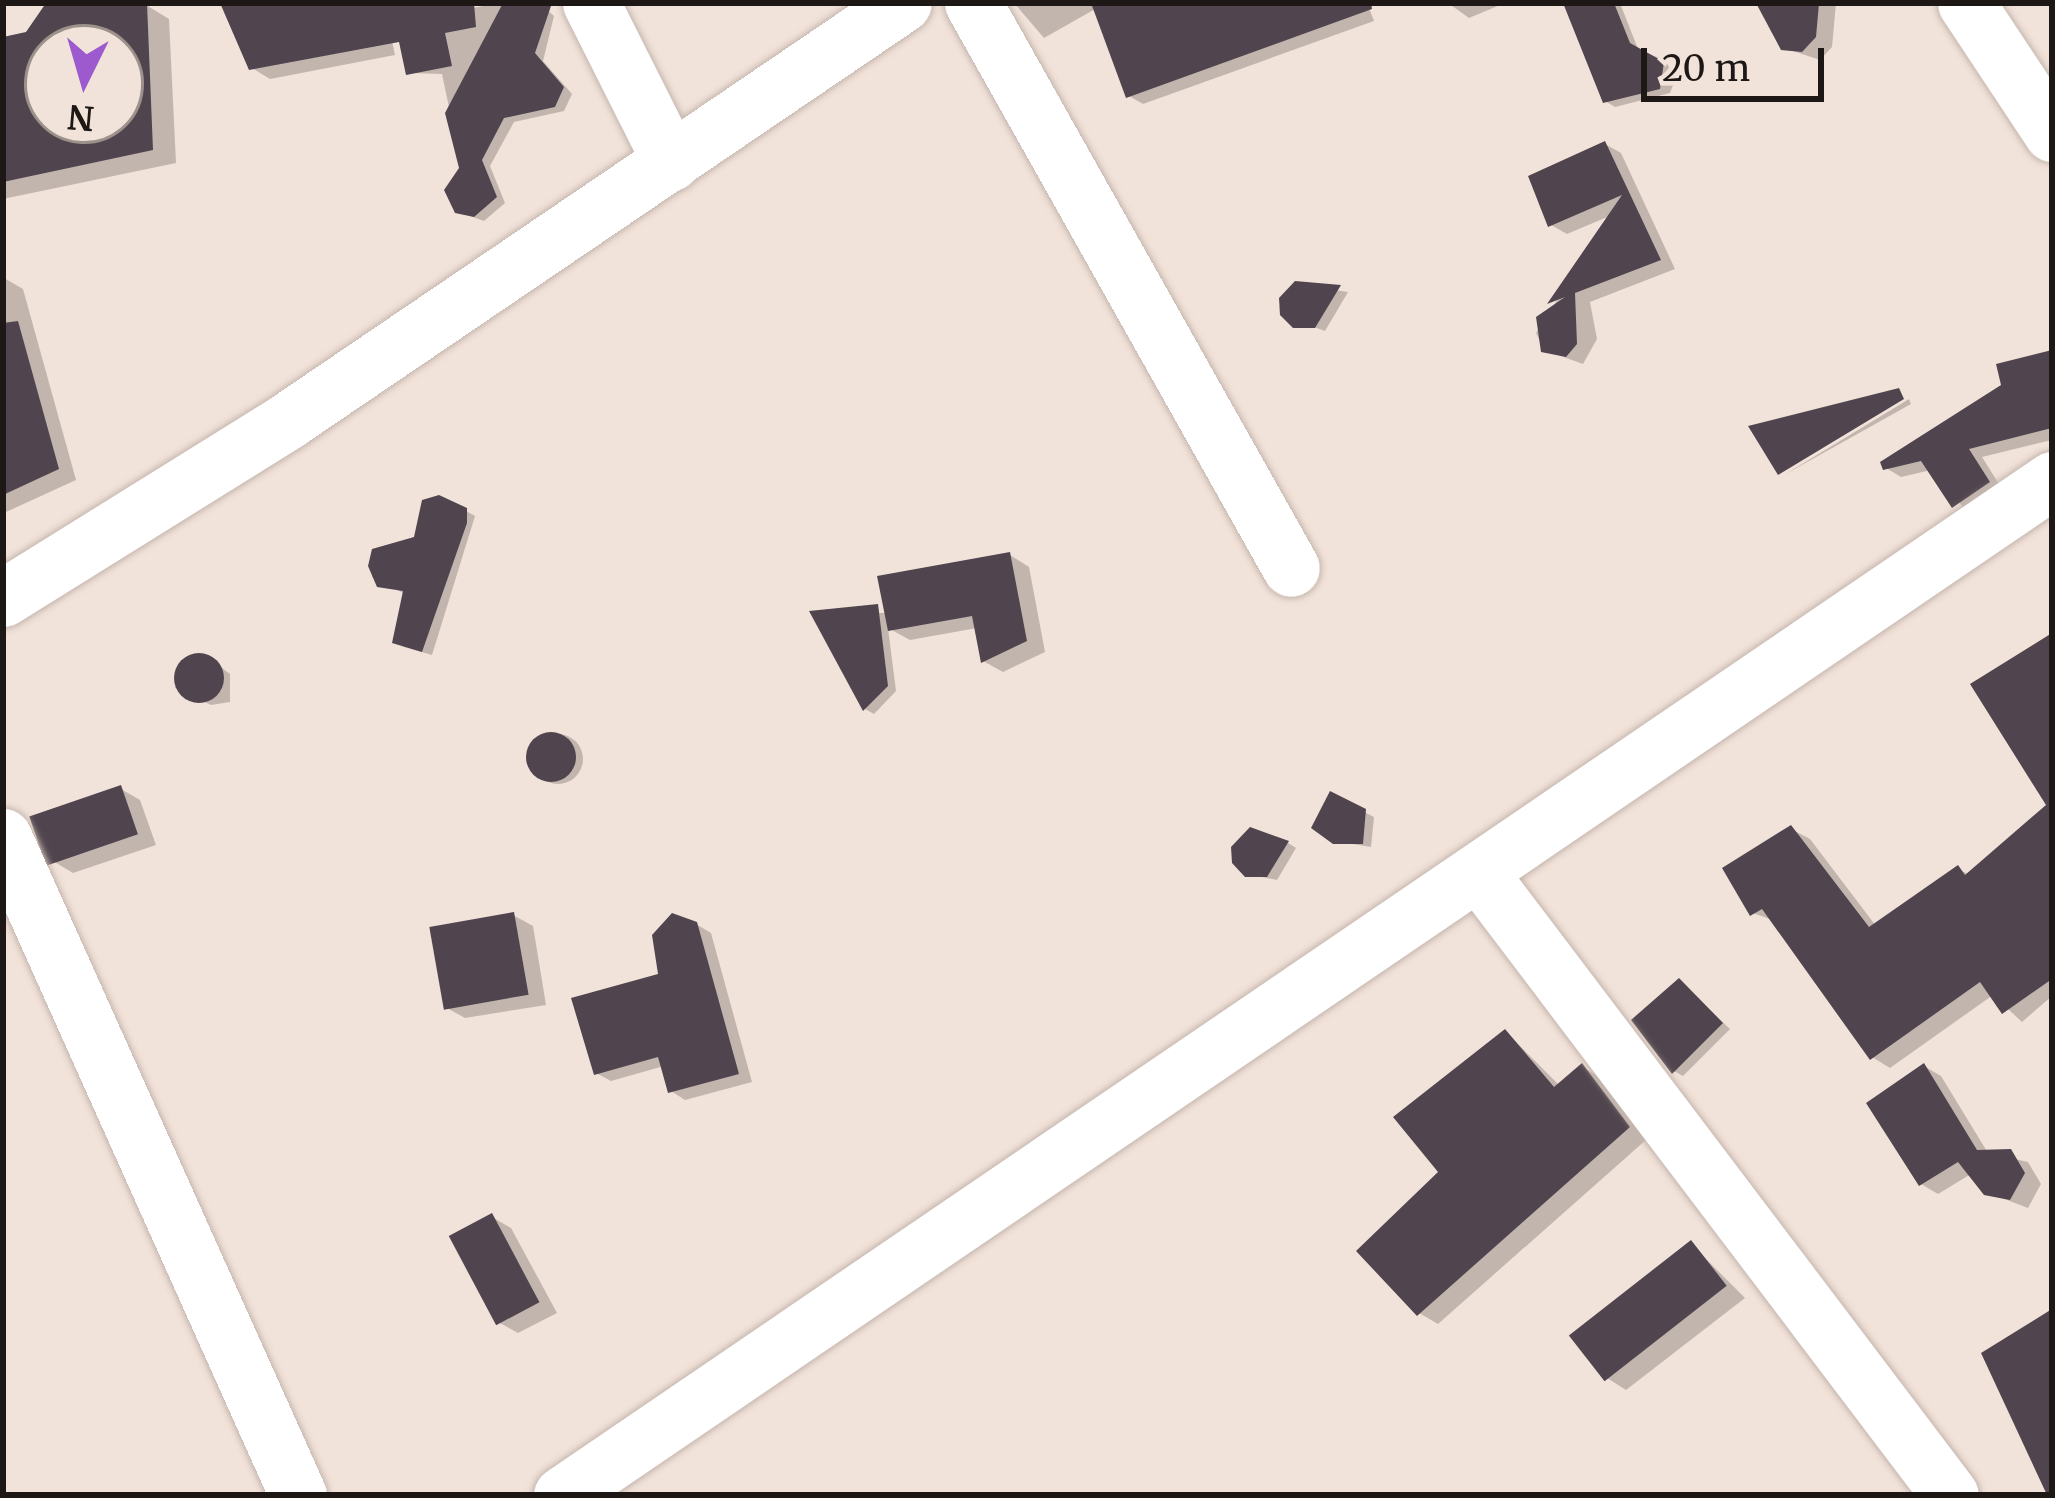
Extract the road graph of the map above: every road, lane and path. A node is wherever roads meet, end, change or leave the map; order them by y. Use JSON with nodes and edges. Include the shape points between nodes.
{"nodes":[{"id":1,"x":590,"y":3,"type":"edge"},
{"id":2,"x":903,"y":3,"type":"edge"},
{"id":3,"x":973,"y":3,"type":"edge"},
{"id":4,"x":1966,"y":3,"type":"edge"},
{"id":5,"x":2052,"y":133,"type":"edge"},
{"id":6,"x":670,"y":162,"type":"junction"},
{"id":7,"x":2052,"y":480,"type":"edge"},
{"id":8,"x":1291,"y":568,"type":"dead end"},
{"id":9,"x":3,"y":598,"type":"edge"},
{"id":10,"x":3,"y":837,"type":"edge"},
{"id":11,"x":1479,"y":873,"type":"junction"},
{"id":12,"x":298,"y":1495,"type":"edge"},
{"id":13,"x":562,"y":1495,"type":"edge"},
{"id":14,"x":1950,"y":1495,"type":"edge"}],
"edges":[{"from":1,"to":6,"type":"street"},
{"from":2,"to":6,"type":"street"},
{"from":3,"to":8,"type":"street"},
{"from":4,"to":5,"type":"street"},
{"from":6,"to":9,"type":"street","via":[[287,421]]},
{"from":7,"to":11,"type":"street"},
{"from":10,"to":12,"type":"street"},
{"from":11,"to":13,"type":"street"},
{"from":11,"to":14,"type":"street"}]}
